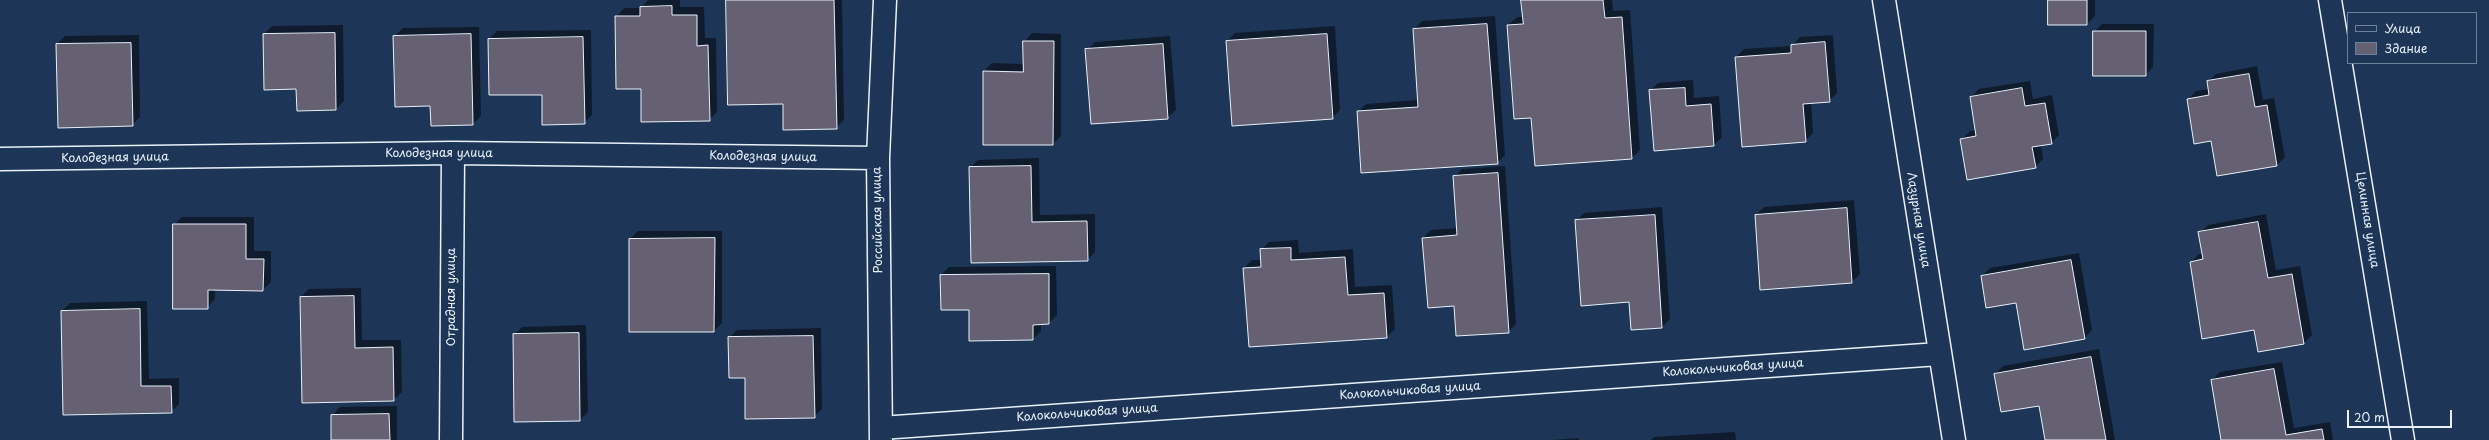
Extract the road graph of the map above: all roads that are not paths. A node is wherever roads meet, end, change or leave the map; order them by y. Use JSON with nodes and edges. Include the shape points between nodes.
{"nodes":[{"id":1,"x":885,"y":0,"type":"edge"},
{"id":2,"x":1884,"y":0,"type":"edge"},
{"id":3,"x":2330,"y":0,"type":"edge"},
{"id":4,"x":453,"y":153,"type":"junction"},
{"id":5,"x":878,"y":158,"type":"junction"},
{"id":6,"x":0,"y":159,"type":"edge"},
{"id":7,"x":1939,"y":354,"type":"junction"},
{"id":8,"x":881,"y":434,"type":"edge"},
{"id":9,"x":451,"y":440,"type":"edge"},
{"id":10,"x":1954,"y":440,"type":"edge"},
{"id":11,"x":2403,"y":440,"type":"edge"}],
"edges":[{"from":1,"to":5,"type":"street","name":"Российская улица"},
{"from":2,"to":7,"type":"street","name":"Лазурная улица"},
{"from":3,"to":11,"type":"street","name":"Целинная улица"},
{"from":4,"to":5,"type":"street","name":"Колодезная улица"},
{"from":4,"to":6,"type":"street","name":"Колодезная улица"},
{"from":4,"to":9,"type":"street","name":"Отрадная улица"},
{"from":5,"to":8,"type":"street","name":"Российская улица"},
{"from":7,"to":8,"type":"street","name":"Колокольчиковая улица"},
{"from":7,"to":10,"type":"street","name":"Лазурная улица"}]}
